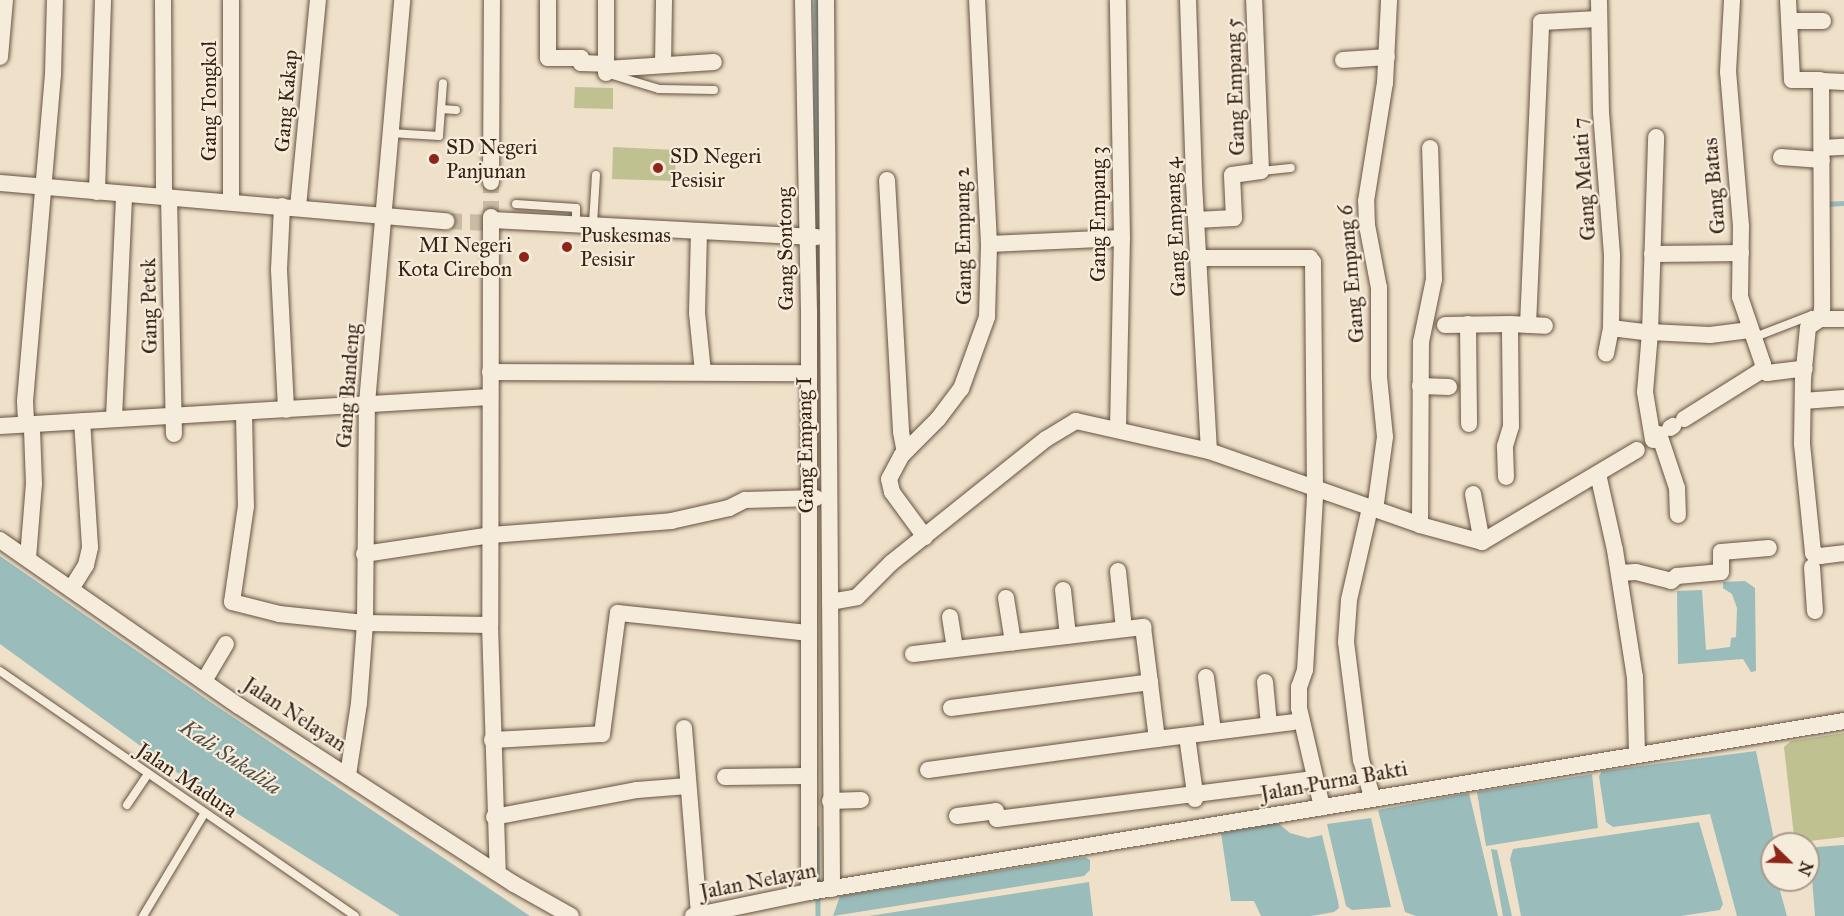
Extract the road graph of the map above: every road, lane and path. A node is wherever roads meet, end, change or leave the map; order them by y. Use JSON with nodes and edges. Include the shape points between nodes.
{"nodes":[{"id":1,"x":5,"y":0,"type":"edge"},
{"id":2,"x":55,"y":0,"type":"edge"},
{"id":3,"x":103,"y":0,"type":"edge"},
{"id":4,"x":163,"y":0,"type":"edge"},
{"id":5,"x":231,"y":0,"type":"edge"},
{"id":6,"x":318,"y":0,"type":"edge"},
{"id":7,"x":402,"y":0,"type":"edge"},
{"id":8,"x":492,"y":0,"type":"edge"},
{"id":9,"x":549,"y":0,"type":"edge"},
{"id":10,"x":606,"y":0,"type":"edge"},
{"id":11,"x":664,"y":0,"type":"edge"},
{"id":12,"x":803,"y":0,"type":"edge"},
{"id":13,"x":826,"y":0,"type":"edge"},
{"id":14,"x":977,"y":0,"type":"edge"},
{"id":15,"x":1118,"y":0,"type":"edge"},
{"id":16,"x":1188,"y":0,"type":"edge"},
{"id":17,"x":1254,"y":0,"type":"edge"},
{"id":18,"x":1389,"y":0,"type":"edge"},
{"id":19,"x":1599,"y":0,"type":"edge"},
{"id":20,"x":1732,"y":0,"type":"edge"},
{"id":21,"x":1788,"y":0,"type":"edge"},
{"id":22,"x":1599,"y":19,"type":"junction"},
{"id":23,"x":1790,"y":21,"type":"junction"},
{"id":24,"x":1823,"y":21,"type":"dead end"},
{"id":25,"x":0,"y":57,"type":"edge"},
{"id":26,"x":1387,"y":57,"type":"junction"},
{"id":27,"x":1343,"y":60,"type":"dead end"},
{"id":28,"x":714,"y":62,"type":"dead end"},
{"id":29,"x":663,"y":65,"type":"junction"},
{"id":30,"x":606,"y":69,"type":"junction"},
{"id":31,"x":1821,"y":81,"type":"junction"},
{"id":32,"x":1844,"y":82,"type":"edge"},
{"id":33,"x":443,"y":83,"type":"dead end"},
{"id":34,"x":714,"y":90,"type":"dead end"},
{"id":35,"x":441,"y":109,"type":"junction"},
{"id":36,"x":456,"y":110,"type":"dead end"},
{"id":37,"x":390,"y":133,"type":"junction"},
{"id":38,"x":1656,"y":137,"type":"dead end"},
{"id":39,"x":1844,"y":147,"type":"edge"},
{"id":40,"x":1430,"y":148,"type":"dead end"},
{"id":41,"x":1822,"y":154,"type":"junction"},
{"id":42,"x":1781,"y":157,"type":"dead end"},
{"id":43,"x":1291,"y":168,"type":"dead end"},
{"id":44,"x":1261,"y":171,"type":"junction"},
{"id":45,"x":596,"y":175,"type":"dead end"},
{"id":46,"x":887,"y":180,"type":"dead end"},
{"id":47,"x":491,"y":182,"type":"tunnel mouth"},
{"id":48,"x":0,"y":183,"type":"edge"},
{"id":49,"x":43,"y":188,"type":"junction"},
{"id":50,"x":97,"y":192,"type":"junction"},
{"id":51,"x":124,"y":194,"type":"junction"},
{"id":52,"x":166,"y":197,"type":"junction"},
{"id":53,"x":231,"y":202,"type":"junction"},
{"id":54,"x":516,"y":204,"type":"dead end"},
{"id":55,"x":290,"y":206,"type":"junction"},
{"id":56,"x":383,"y":217,"type":"junction"},
{"id":57,"x":446,"y":220,"type":"tunnel mouth"},
{"id":58,"x":1196,"y":220,"type":"junction"},
{"id":59,"x":576,"y":223,"type":"junction"},
{"id":60,"x":593,"y":224,"type":"junction"},
{"id":61,"x":699,"y":231,"type":"junction"},
{"id":62,"x":818,"y":237,"type":"junction"},
{"id":63,"x":1122,"y":238,"type":"junction"},
{"id":64,"x":989,"y":244,"type":"junction"},
{"id":65,"x":1741,"y":253,"type":"junction"},
{"id":66,"x":1652,"y":254,"type":"junction"},
{"id":67,"x":1199,"y":258,"type":"junction"},
{"id":68,"x":1813,"y":319,"type":"junction"},
{"id":69,"x":1844,"y":319,"type":"edge"},
{"id":70,"x":1468,"y":324,"type":"junction"},
{"id":71,"x":1510,"y":324,"type":"junction"},
{"id":72,"x":1445,"y":325,"type":"dead end"},
{"id":73,"x":1528,"y":325,"type":"junction"},
{"id":74,"x":1545,"y":326,"type":"dead end"},
{"id":75,"x":1611,"y":328,"type":"junction"},
{"id":76,"x":1650,"y":332,"type":"junction"},
{"id":77,"x":1752,"y":334,"type":"junction"},
{"id":78,"x":1606,"y":354,"type":"dead end"},
{"id":79,"x":815,"y":367,"type":"junction"},
{"id":80,"x":1762,"y":367,"type":"junction"},
{"id":81,"x":1805,"y":368,"type":"junction"},
{"id":82,"x":490,"y":372,"type":"junction"},
{"id":83,"x":703,"y":372,"type":"junction"},
{"id":84,"x":1420,"y":386,"type":"junction"},
{"id":85,"x":1449,"y":387,"type":"dead end"},
{"id":86,"x":490,"y":397,"type":"junction"},
{"id":87,"x":1844,"y":398,"type":"edge"},
{"id":88,"x":1803,"y":400,"type":"junction"},
{"id":89,"x":367,"y":403,"type":"junction"},
{"id":90,"x":286,"y":410,"type":"junction"},
{"id":91,"x":244,"y":414,"type":"junction"},
{"id":92,"x":172,"y":415,"type":"junction"},
{"id":93,"x":114,"y":418,"type":"junction"},
{"id":94,"x":82,"y":421,"type":"junction"},
{"id":95,"x":30,"y":424,"type":"junction"},
{"id":96,"x":1469,"y":424,"type":"dead end"},
{"id":97,"x":0,"y":426,"type":"edge"},
{"id":98,"x":1118,"y":428,"type":"junction"},
{"id":99,"x":174,"y":434,"type":"dead end"},
{"id":100,"x":1659,"y":434,"type":"junction"},
{"id":101,"x":1209,"y":451,"type":"junction"},
{"id":102,"x":905,"y":452,"type":"junction"},
{"id":103,"x":1598,"y":474,"type":"junction"},
{"id":104,"x":1506,"y":477,"type":"dead end"},
{"id":105,"x":1314,"y":485,"type":"junction"},
{"id":106,"x":1473,"y":494,"type":"dead end"},
{"id":107,"x":817,"y":498,"type":"junction"},
{"id":108,"x":1372,"y":509,"type":"junction"},
{"id":109,"x":1678,"y":515,"type":"dead end"},
{"id":110,"x":1420,"y":525,"type":"junction"},
{"id":111,"x":491,"y":535,"type":"junction"},
{"id":112,"x":925,"y":537,"type":"junction"},
{"id":113,"x":0,"y":540,"type":"edge"},
{"id":114,"x":1482,"y":542,"type":"junction"},
{"id":115,"x":1769,"y":548,"type":"dead end"},
{"id":116,"x":1844,"y":553,"type":"edge"},
{"id":117,"x":364,"y":554,"type":"junction"},
{"id":118,"x":28,"y":558,"type":"junction"},
{"id":119,"x":1812,"y":558,"type":"junction"},
{"id":120,"x":1118,"y":571,"type":"dead end"},
{"id":121,"x":1619,"y":573,"type":"junction"},
{"id":122,"x":71,"y":589,"type":"junction"},
{"id":123,"x":1063,"y":590,"type":"dead end"},
{"id":124,"x":1006,"y":598,"type":"dead end"},
{"id":125,"x":830,"y":602,"type":"junction"},
{"id":126,"x":1815,"y":611,"type":"dead end"},
{"id":127,"x":950,"y":617,"type":"dead end"},
{"id":128,"x":365,"y":623,"type":"junction"},
{"id":129,"x":490,"y":625,"type":"junction"},
{"id":130,"x":817,"y":626,"type":"junction"},
{"id":131,"x":1124,"y":629,"type":"junction"},
{"id":132,"x":1068,"y":636,"type":"junction"},
{"id":133,"x":1013,"y":642,"type":"junction"},
{"id":134,"x":226,"y":644,"type":"dead end"},
{"id":135,"x":955,"y":649,"type":"junction"},
{"id":136,"x":913,"y":654,"type":"dead end"},
{"id":137,"x":0,"y":671,"type":"edge"},
{"id":138,"x":1206,"y":676,"type":"dead end"},
{"id":139,"x":204,"y":681,"type":"junction"},
{"id":140,"x":1150,"y":682,"type":"junction"},
{"id":141,"x":1265,"y":682,"type":"dead end"},
{"id":142,"x":951,"y":708,"type":"dead end"},
{"id":143,"x":1844,"y":721,"type":"edge"},
{"id":144,"x":1293,"y":722,"type":"dead end"},
{"id":145,"x":1269,"y":725,"type":"junction"},
{"id":146,"x":684,"y":728,"type":"dead end"},
{"id":147,"x":1213,"y":732,"type":"junction"},
{"id":148,"x":1187,"y":736,"type":"junction"},
{"id":149,"x":1156,"y":739,"type":"junction"},
{"id":150,"x":492,"y":740,"type":"junction"},
{"id":151,"x":1637,"y":754,"type":"junction"},
{"id":152,"x":928,"y":770,"type":"dead end"},
{"id":153,"x":147,"y":775,"type":"junction"},
{"id":154,"x":348,"y":775,"type":"junction"},
{"id":155,"x":726,"y":777,"type":"dead end"},
{"id":156,"x":1306,"y":780,"type":"dead end"},
{"id":157,"x":688,"y":786,"type":"junction"},
{"id":158,"x":819,"y":789,"type":"junction"},
{"id":159,"x":1372,"y":797,"type":"junction"},
{"id":160,"x":861,"y":800,"type":"dead end"},
{"id":161,"x":1195,"y":800,"type":"junction"},
{"id":162,"x":127,"y":805,"type":"dead end"},
{"id":163,"x":1322,"y":807,"type":"junction"},
{"id":164,"x":204,"y":814,"type":"junction"},
{"id":165,"x":957,"y":816,"type":"dead end"},
{"id":166,"x":494,"y":817,"type":"junction"},
{"id":167,"x":1197,"y":827,"type":"junction"},
{"id":168,"x":498,"y":873,"type":"junction"},
{"id":169,"x":820,"y":891,"type":"junction"},
{"id":170,"x":143,"y":916,"type":"edge"},
{"id":171,"x":355,"y":916,"type":"edge"},
{"id":172,"x":571,"y":916,"type":"edge"},
{"id":173,"x":696,"y":916,"type":"edge"}],
"edges":[{"from":1,"to":25,"type":"street"},
{"from":2,"to":49,"type":"street"},
{"from":3,"to":50,"type":"street"},
{"from":4,"to":52,"type":"street","name":"Gang Petek"},
{"from":5,"to":53,"type":"street","name":"Gang Tongkol"},
{"from":6,"to":55,"type":"street","name":"Gang Kakap"},
{"from":7,"to":37,"type":"street","name":"Gang Bandeng"},
{"from":8,"to":47,"type":"street"},
{"from":9,"to":30,"type":"street","via":[[548,58],[581,58],[581,63]]},
{"from":10,"to":30,"type":"street"},
{"from":11,"to":29,"type":"street"},
{"from":12,"to":62,"type":"street","name":"Gang Sontong"},
{"from":13,"to":62,"type":"street","name":"Gang Empang I"},
{"from":14,"to":64,"type":"street","name":"Gang Empang 2"},
{"from":15,"to":63,"type":"street","name":"Gang Empang 3"},
{"from":16,"to":58,"type":"street","name":"Gang Empang 4"},
{"from":17,"to":44,"type":"street","name":"Gang Empang 5"},
{"from":18,"to":26,"type":"street","name":"Gang Empang 6"},
{"from":19,"to":22,"type":"street","name":"Gang Melati 7"},
{"from":20,"to":65,"type":"street","name":"Gang Batas","via":[[1728,72]]},
{"from":21,"to":23,"type":"street"},
{"from":22,"to":73,"type":"street","via":[[1541,22]]},
{"from":22,"to":75,"type":"street","name":"Gang Melati 7","via":[[1612,255]]},
{"from":23,"to":24,"type":"street"},
{"from":23,"to":31,"type":"street","via":[[1792,80]]},
{"from":26,"to":27,"type":"street"},
{"from":26,"to":108,"type":"street","name":"Gang Empang 6","via":[[1366,201],[1379,288],[1384,437]]},
{"from":28,"to":29,"type":"street"},
{"from":29,"to":30,"type":"street"},
{"from":30,"to":34,"type":"lane","via":[[659,89]]},
{"from":31,"to":32,"type":"street"},
{"from":31,"to":41,"type":"street"},
{"from":33,"to":35,"type":"lane"},
{"from":35,"to":36,"type":"lane"},
{"from":35,"to":37,"type":"lane","via":[[439,136]]},
{"from":37,"to":56,"type":"street","name":"Gang Bandeng"},
{"from":38,"to":66,"type":"street"},
{"from":39,"to":41,"type":"street"},
{"from":40,"to":84,"type":"street","via":[[1434,279],[1423,318]]},
{"from":41,"to":42,"type":"street"},
{"from":41,"to":68,"type":"street"},
{"from":43,"to":44,"type":"lane"},
{"from":44,"to":58,"type":"street","name":"Gang Empang 5","via":[[1232,175],[1234,218]]},
{"from":45,"to":60,"type":"lane"},
{"from":46,"to":102,"type":"street"},
{"from":48,"to":49,"type":"street"},
{"from":49,"to":50,"type":"street"},
{"from":49,"to":95,"type":"street","via":[[25,401],[26,421]]},
{"from":50,"to":51,"type":"street"},
{"from":51,"to":52,"type":"street"},
{"from":51,"to":93,"type":"street"},
{"from":52,"to":53,"type":"street"},
{"from":52,"to":92,"type":"street","name":"Gang Petek"},
{"from":53,"to":55,"type":"street"},
{"from":54,"to":59,"type":"lane","via":[[576,208]]},
{"from":55,"to":56,"type":"street"},
{"from":55,"to":90,"type":"street","name":"Gang Kakap","via":[[279,279]]},
{"from":56,"to":57,"type":"street"},
{"from":56,"to":89,"type":"street","name":"Gang Bandeng"},
{"from":58,"to":67,"type":"street","name":"Gang Empang 4"},
{"from":59,"to":60,"type":"street"},
{"from":59,"to":82,"type":"street","via":[[490,221]]},
{"from":60,"to":61,"type":"street"},
{"from":61,"to":62,"type":"street"},
{"from":61,"to":83,"type":"street","via":[[697,313]]},
{"from":62,"to":79,"type":"street","name":"Gang Empang I"},
{"from":63,"to":64,"type":"street"},
{"from":63,"to":98,"type":"street","name":"Gang Empang 3"},
{"from":64,"to":102,"type":"street","name":"Gang Empang 2","via":[[987,317],[968,375],[950,406]]},
{"from":65,"to":66,"type":"street"},
{"from":65,"to":77,"type":"street","name":"Gang Batas","via":[[1740,297]]},
{"from":66,"to":76,"type":"street"},
{"from":67,"to":101,"type":"street","name":"Gang Empang 4"},
{"from":67,"to":105,"type":"street","via":[[1313,260]]},
{"from":68,"to":69,"type":"street"},
{"from":68,"to":77,"type":"lane"},
{"from":68,"to":81,"type":"street"},
{"from":70,"to":71,"type":"street"},
{"from":70,"to":72,"type":"street"},
{"from":70,"to":96,"type":"street"},
{"from":71,"to":73,"type":"street"},
{"from":71,"to":104,"type":"street","via":[[1511,426],[1505,446]]},
{"from":73,"to":74,"type":"street"},
{"from":75,"to":76,"type":"street"},
{"from":75,"to":78,"type":"street","name":"Gang Melati 7"},
{"from":76,"to":77,"type":"street"},
{"from":76,"to":100,"type":"street","via":[[1645,392]]},
{"from":77,"to":80,"type":"street","name":"Gang Batas"},
{"from":79,"to":83,"type":"street"},
{"from":79,"to":107,"type":"street","name":"Gang Empang I"},
{"from":80,"to":81,"type":"street","via":[[1767,373]]},
{"from":80,"to":100,"type":"street"},
{"from":81,"to":88,"type":"street"},
{"from":82,"to":83,"type":"street"},
{"from":82,"to":86,"type":"street"},
{"from":84,"to":85,"type":"street"},
{"from":84,"to":110,"type":"street"},
{"from":86,"to":89,"type":"street"},
{"from":86,"to":111,"type":"street"},
{"from":87,"to":88,"type":"street"},
{"from":88,"to":119,"type":"street","via":[[1802,444]]},
{"from":89,"to":90,"type":"street"},
{"from":89,"to":117,"type":"street","name":"Gang Bandeng"},
{"from":90,"to":91,"type":"street"},
{"from":91,"to":92,"type":"street"},
{"from":91,"to":128,"type":"street","via":[[246,506],[232,602],[279,614]]},
{"from":92,"to":93,"type":"street"},
{"from":92,"to":99,"type":"street","name":"Gang Petek"},
{"from":93,"to":94,"type":"street"},
{"from":94,"to":95,"type":"street"},
{"from":94,"to":122,"type":"street","via":[[90,547],[86,565]]},
{"from":95,"to":97,"type":"street"},
{"from":95,"to":118,"type":"street","via":[[34,484]]},
{"from":98,"to":101,"type":"street"},
{"from":98,"to":112,"type":"street","via":[[1084,422],[1067,424]]},
{"from":100,"to":103,"type":"street"},
{"from":100,"to":109,"type":"street","via":[[1677,488]]},
{"from":101,"to":105,"type":"street"},
{"from":102,"to":112,"type":"street","name":"Gang Empang 2","via":[[891,471],[888,486]]},
{"from":103,"to":114,"type":"street"},
{"from":103,"to":121,"type":"street"},
{"from":105,"to":108,"type":"street"},
{"from":105,"to":163,"type":"street","via":[[1305,670],[1299,687],[1299,708]]},
{"from":106,"to":114,"type":"street"},
{"from":107,"to":111,"type":"street","via":[[746,500],[729,508],[671,521]]},
{"from":107,"to":125,"type":"street","name":"Gang Empang I"},
{"from":107,"to":130,"type":"street"},
{"from":108,"to":110,"type":"street"},
{"from":108,"to":159,"type":"street","name":"Gang Empang 6","via":[[1349,600],[1346,642],[1361,760]]},
{"from":110,"to":114,"type":"street"},
{"from":111,"to":117,"type":"street"},
{"from":111,"to":129,"type":"street"},
{"from":112,"to":125,"type":"street","via":[[857,597]]},
{"from":113,"to":118,"type":"street","name":"Jalan Nelayan"},
{"from":115,"to":121,"type":"street","via":[[1721,552],[1721,572],[1677,576],[1671,581],[1636,572]]},
{"from":116,"to":119,"type":"street"},
{"from":117,"to":128,"type":"street","name":"Gang Bandeng"},
{"from":118,"to":122,"type":"street","name":"Jalan Nelayan"},
{"from":119,"to":126,"type":"street"},
{"from":120,"to":131,"type":"street"},
{"from":121,"to":151,"type":"street","via":[[1635,676]]},
{"from":122,"to":139,"type":"street","name":"Jalan Nelayan"},
{"from":123,"to":132,"type":"street"},
{"from":124,"to":133,"type":"street"},
{"from":125,"to":130,"type":"street","name":"Gang Empang I"},
{"from":127,"to":135,"type":"street"},
{"from":128,"to":129,"type":"street"},
{"from":128,"to":154,"type":"street","name":"Gang Bandeng"},
{"from":129,"to":150,"type":"street"},
{"from":130,"to":150,"type":"street","via":[[618,612],[602,734]]},
{"from":130,"to":158,"type":"street","name":"Gang Empang I"},
{"from":130,"to":158,"type":"street"},
{"from":131,"to":132,"type":"street"},
{"from":131,"to":140,"type":"street","via":[[1143,627]]},
{"from":132,"to":133,"type":"street"},
{"from":133,"to":135,"type":"street"},
{"from":134,"to":139,"type":"street"},
{"from":135,"to":136,"type":"street"},
{"from":137,"to":153,"type":"lane","name":"Jalan Madura"},
{"from":138,"to":147,"type":"street"},
{"from":139,"to":154,"type":"street","name":"Jalan Nelayan"},
{"from":140,"to":142,"type":"street"},
{"from":140,"to":149,"type":"street"},
{"from":141,"to":145,"type":"street"},
{"from":143,"to":151,"type":"street","name":"Jalan Purna Bakti"},
{"from":144,"to":145,"type":"street"},
{"from":145,"to":147,"type":"street"},
{"from":146,"to":157,"type":"street"},
{"from":147,"to":148,"type":"street"},
{"from":148,"to":149,"type":"street"},
{"from":148,"to":161,"type":"street"},
{"from":149,"to":152,"type":"street"},
{"from":150,"to":166,"type":"street"},
{"from":151,"to":159,"type":"street","name":"Jalan Purna Bakti"},
{"from":153,"to":162,"type":"lane"},
{"from":153,"to":164,"type":"lane","name":"Jalan Madura"},
{"from":154,"to":168,"type":"street","name":"Jalan Nelayan"},
{"from":155,"to":158,"type":"street"},
{"from":156,"to":161,"type":"street"},
{"from":157,"to":166,"type":"street","via":[[637,790]]},
{"from":157,"to":173,"type":"street"},
{"from":158,"to":160,"type":"street"},
{"from":158,"to":169,"type":"street"},
{"from":158,"to":169,"type":"street","name":"Gang Empang I"},
{"from":159,"to":163,"type":"street","name":"Jalan Purna Bakti"},
{"from":161,"to":165,"type":"street","via":[[997,819],[996,811]]},
{"from":161,"to":167,"type":"street"},
{"from":163,"to":167,"type":"street","name":"Jalan Purna Bakti"},
{"from":164,"to":170,"type":"lane"},
{"from":164,"to":171,"type":"lane","name":"Jalan Madura"},
{"from":166,"to":168,"type":"street"},
{"from":167,"to":169,"type":"street","name":"Jalan Purna Bakti"},
{"from":168,"to":172,"type":"street","name":"Jalan Nelayan"},
{"from":169,"to":173,"type":"street","name":"Jalan Nelayan"}]}
